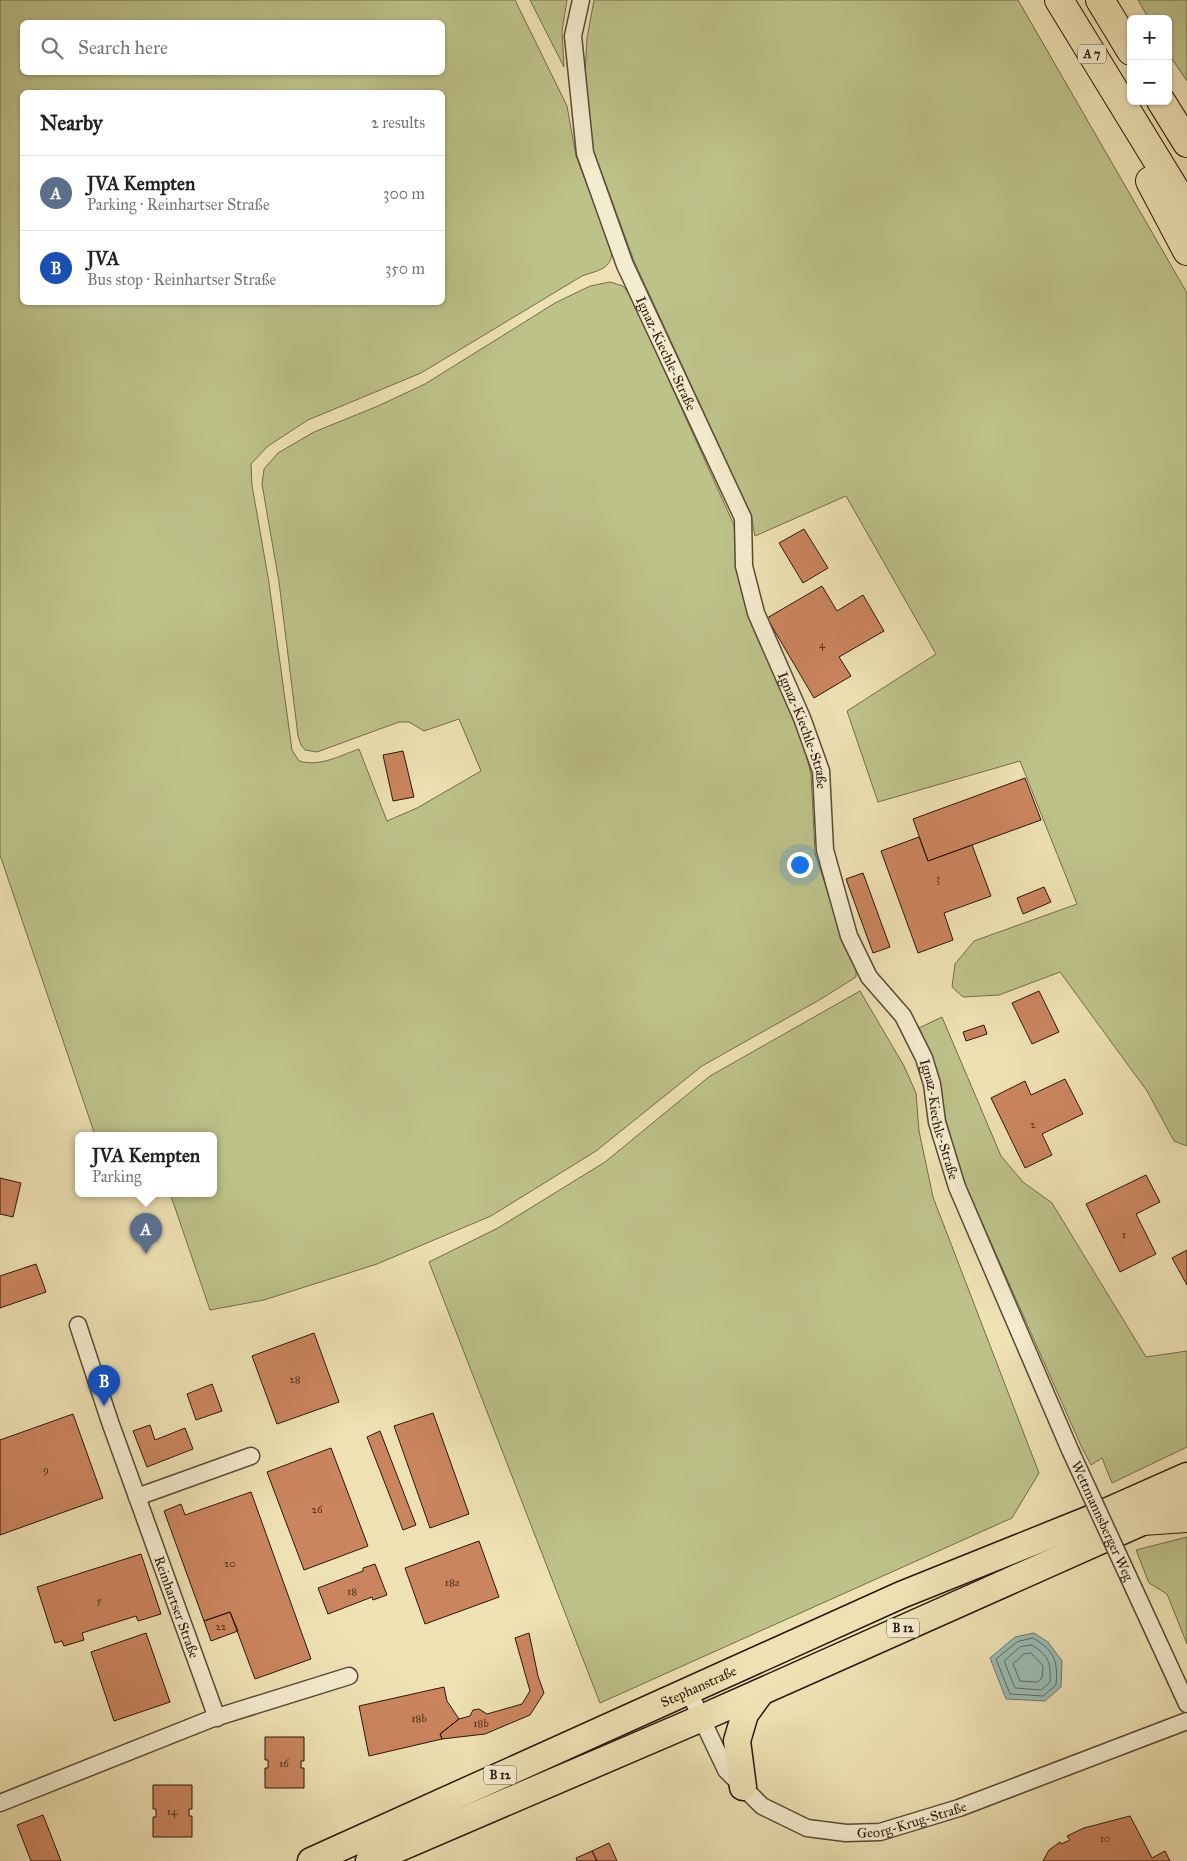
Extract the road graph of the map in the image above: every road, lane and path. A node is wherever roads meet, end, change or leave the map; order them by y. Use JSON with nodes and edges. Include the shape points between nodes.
{"nodes":[{"id":1,"x":580,"y":0,"type":"edge"},
{"id":2,"x":1059,"y":0,"type":"edge"},
{"id":3,"x":1100,"y":0,"type":"edge"},
{"id":4,"x":1127,"y":44,"type":"edge"},
{"id":5,"x":1163,"y":105,"type":"edge"},
{"id":6,"x":1125,"y":109,"type":"junction"},
{"id":7,"x":1187,"y":143,"type":"edge"},
{"id":8,"x":1187,"y":209,"type":"edge"},
{"id":9,"x":1187,"y":251,"type":"edge"},
{"id":10,"x":78,"y":1325,"type":"dead end"},
{"id":11,"x":1070,"y":1450,"type":"joint"},
{"id":12,"x":251,"y":1456,"type":"dead end"},
{"id":13,"x":1187,"y":1476,"type":"edge"},
{"id":14,"x":137,"y":1497,"type":"junction"},
{"id":15,"x":1187,"y":1502,"type":"edge"},
{"id":16,"x":1187,"y":1518,"type":"edge"},
{"id":17,"x":1143,"y":1521,"type":"junction"},
{"id":18,"x":349,"y":1676,"type":"dead end"},
{"id":19,"x":689,"y":1692,"type":"junction"},
{"id":20,"x":760,"y":1692,"type":"junction"},
{"id":21,"x":1187,"y":1704,"type":"edge"},
{"id":22,"x":217,"y":1718,"type":"junction"},
{"id":23,"x":702,"y":1718,"type":"junction"},
{"id":24,"x":1187,"y":1721,"type":"edge"},
{"id":25,"x":743,"y":1787,"type":"junction"},
{"id":26,"x":0,"y":1803,"type":"edge"},
{"id":27,"x":311,"y":1861,"type":"edge"},
{"id":28,"x":370,"y":1861,"type":"edge"}],
"edges":[{"from":1,"to":11,"type":"street","name":"Ignaz-Kiechle-Straße","via":[[573,36],[585,153],[625,265],[743,518],[744,566],[756,613],[802,718],[821,771],[826,850],[848,936],[869,977],[903,1016],[924,1058],[932,1084],[937,1122],[957,1187]]},
{"from":2,"to":6,"type":"highway","number":"A 7"},
{"from":3,"to":4,"type":"highway","number":"A 7"},
{"from":5,"to":7,"type":"highway"},
{"from":6,"to":8,"type":"highway","number":"A 7"},
{"from":6,"to":9,"type":"highway","via":[[1139,160]]},
{"from":10,"to":14,"type":"street","name":"Reinhartser Straße"},
{"from":11,"to":21,"type":"street","name":"Wettmannsberger Weg","bridge":true},
{"from":12,"to":14,"type":"street"},
{"from":13,"to":19,"type":"main road","name":"Stephanstraße","number":"B 12","via":[[1090,1520],[901,1595]]},
{"from":14,"to":22,"type":"street","name":"Reinhartser Straße"},
{"from":15,"to":17,"type":"main road","number":"B 12"},
{"from":16,"to":17,"type":"highway"},
{"from":17,"to":20,"type":"main road","name":"Stephanstraße","number":"B 12"},
{"from":18,"to":22,"type":"street"},
{"from":19,"to":23,"type":"street","name":"Georg-Krug-Straße"},
{"from":19,"to":27,"type":"main road","name":"Stephanstraße","number":"B 12"},
{"from":20,"to":23,"type":"main road","name":"Stephanstraße","number":"B 12"},
{"from":20,"to":25,"type":"main road","via":[[745,1714],[737,1741]]},
{"from":22,"to":26,"type":"street"},
{"from":23,"to":25,"type":"street","name":"Georg-Krug-Straße","via":[[726,1770]]},
{"from":23,"to":28,"type":"main road","name":"Stephanstraße","number":"B 12"},
{"from":24,"to":25,"type":"street","name":"Georg-Krug-Straße","via":[[959,1808],[880,1832],[846,1833],[807,1828],[762,1806]]}]}
